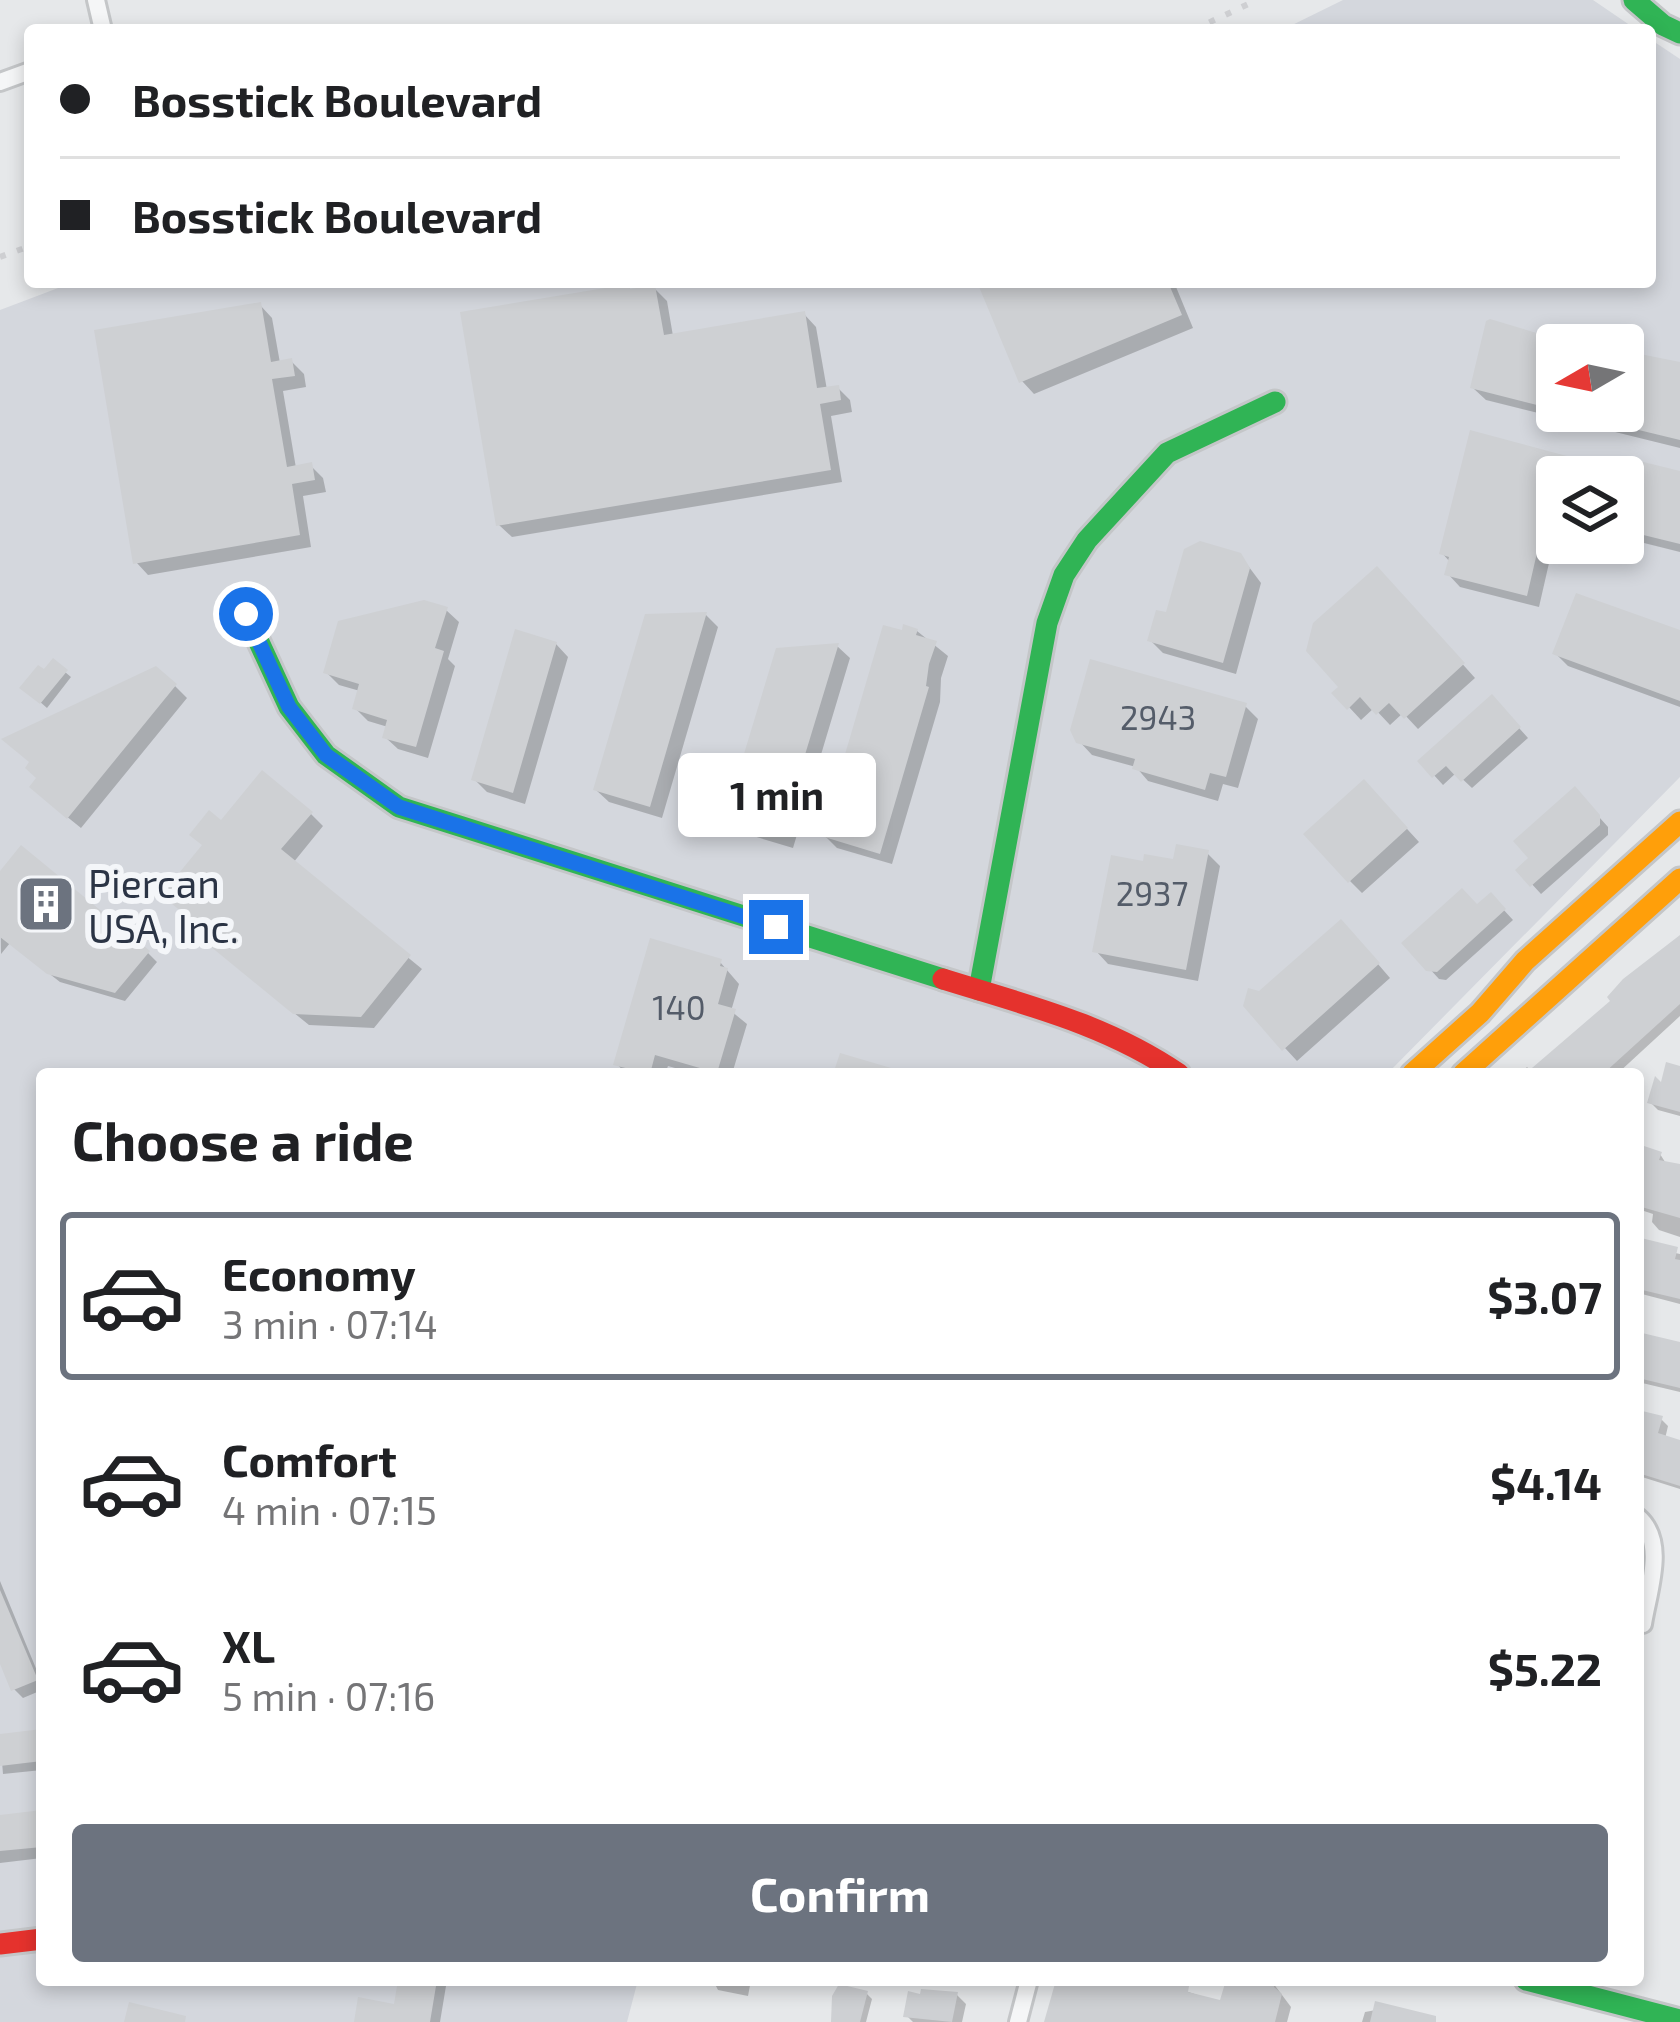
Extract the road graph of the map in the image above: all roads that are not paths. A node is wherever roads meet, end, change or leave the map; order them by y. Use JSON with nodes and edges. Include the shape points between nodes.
{"nodes":[{"id":1,"x":1634,"y":0,"type":"edge"},
{"id":2,"x":1680,"y":33,"type":"edge"},
{"id":3,"x":1275,"y":402,"type":"dead end"},
{"id":4,"x":246,"y":614,"type":"dead end"},
{"id":5,"x":1680,"y":822,"type":"edge"},
{"id":6,"x":1680,"y":879,"type":"edge"},
{"id":7,"x":979,"y":990,"type":"junction"},
{"id":8,"x":1171,"y":1068,"type":"edge"},
{"id":9,"x":1419,"y":1068,"type":"edge"},
{"id":10,"x":1470,"y":1068,"type":"edge"},
{"id":11,"x":1644,"y":1522,"type":"edge"},
{"id":12,"x":1644,"y":1613,"type":"edge"},
{"id":13,"x":36,"y":1940,"type":"edge"},
{"id":14,"x":0,"y":1943,"type":"edge"},
{"id":15,"x":1027,"y":1986,"type":"edge"},
{"id":16,"x":1549,"y":1986,"type":"edge"},
{"id":17,"x":1680,"y":2020,"type":"edge"},
{"id":18,"x":1018,"y":2022,"type":"edge"}],
"edges":[{"from":1,"to":2,"type":"street"},
{"from":3,"to":7,"type":"street","via":[[1167,453],[1064,575],[1047,623]]},
{"from":4,"to":7,"type":"street","via":[[289,707],[313,739],[399,807]]},
{"from":5,"to":9,"type":"street"},
{"from":6,"to":10,"type":"street"},
{"from":7,"to":8,"type":"street","via":[[1070,1015]]},
{"from":11,"to":12,"type":"street","via":[[1655,1551]]},
{"from":13,"to":14,"type":"street"},
{"from":15,"to":18,"type":"street"},
{"from":16,"to":17,"type":"street"}]}
